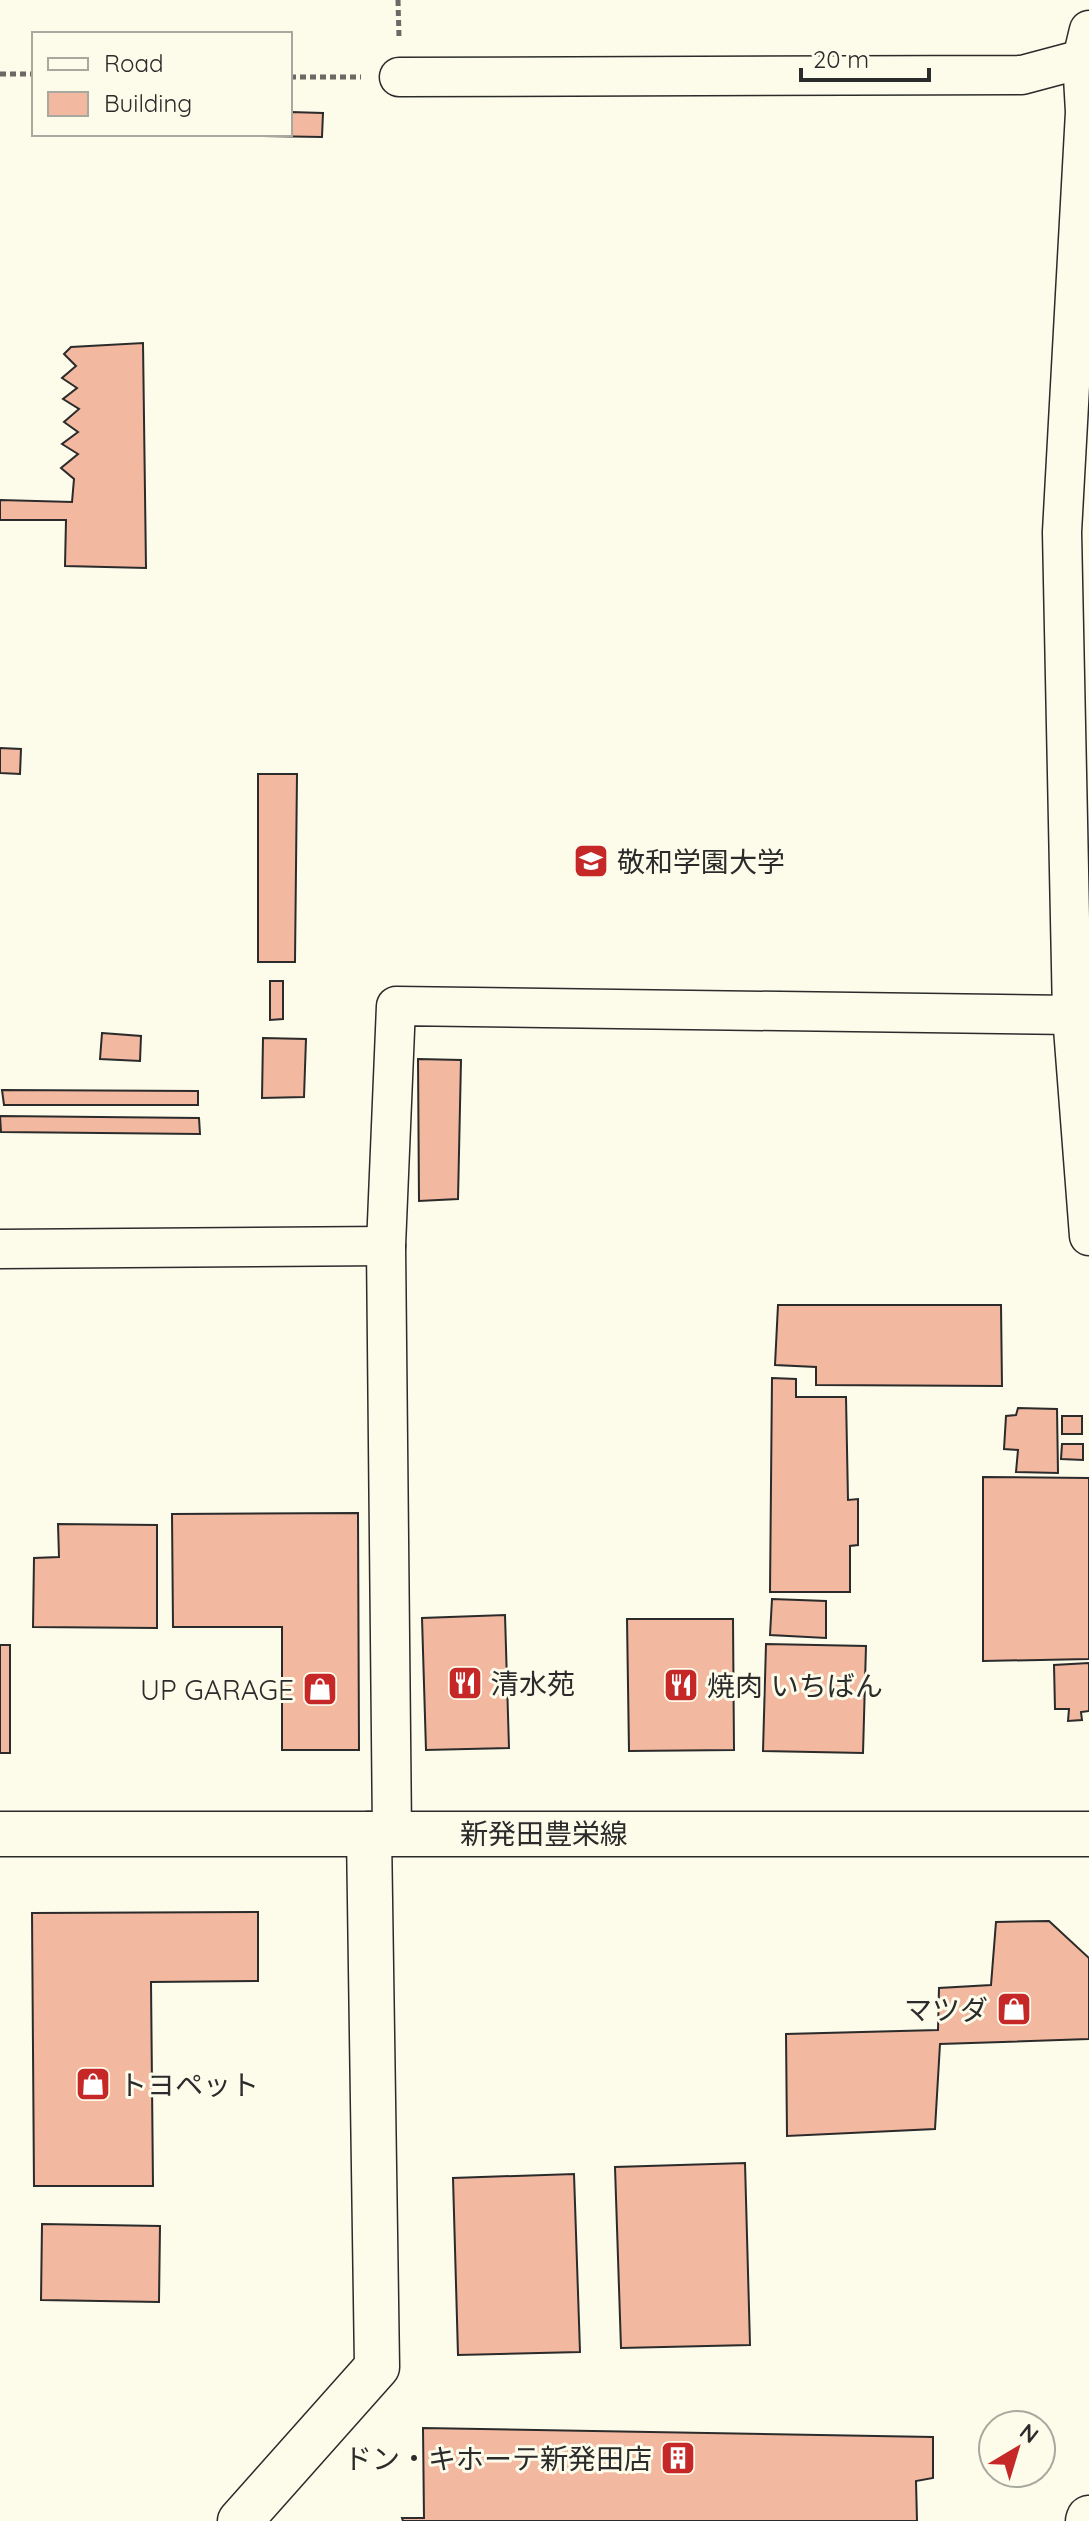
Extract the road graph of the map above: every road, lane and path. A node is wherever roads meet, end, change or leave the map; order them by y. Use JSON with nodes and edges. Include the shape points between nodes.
{"nodes":[{"id":1,"x":1086,"y":44,"type":"edge"},
{"id":2,"x":0,"y":74,"type":"edge"},
{"id":3,"x":32,"y":74,"type":"edge"},
{"id":4,"x":292,"y":77,"type":"edge"},
{"id":5,"x":399,"y":77,"type":"joint"},
{"id":6,"x":1075,"y":531,"type":"edge"},
{"id":7,"x":1072,"y":1015,"type":"junction"},
{"id":8,"x":1089,"y":1236,"type":"edge"},
{"id":9,"x":386,"y":1246,"type":"junction"},
{"id":10,"x":0,"y":1249,"type":"edge"},
{"id":11,"x":380,"y":1833,"type":"junction"},
{"id":12,"x":0,"y":1834,"type":"edge"},
{"id":13,"x":1089,"y":1834,"type":"edge"},
{"id":14,"x":240,"y":2521,"type":"edge"}],
"edges":[{"from":1,"to":5,"type":"street","via":[[1022,75]]},
{"from":1,"to":6,"type":"street"},
{"from":2,"to":3,"type":"path"},
{"from":4,"to":5,"type":"path"},
{"from":6,"to":7,"type":"street"},
{"from":7,"to":8,"type":"street"},
{"from":7,"to":9,"type":"street","via":[[396,1006]]},
{"from":9,"to":10,"type":"street"},
{"from":9,"to":11,"type":"street"},
{"from":11,"to":12,"type":"main road","name":"新発田豊栄線"},
{"from":11,"to":13,"type":"main road","name":"新発田豊栄線"},
{"from":11,"to":14,"type":"main road","via":[[377,2367]]}]}
